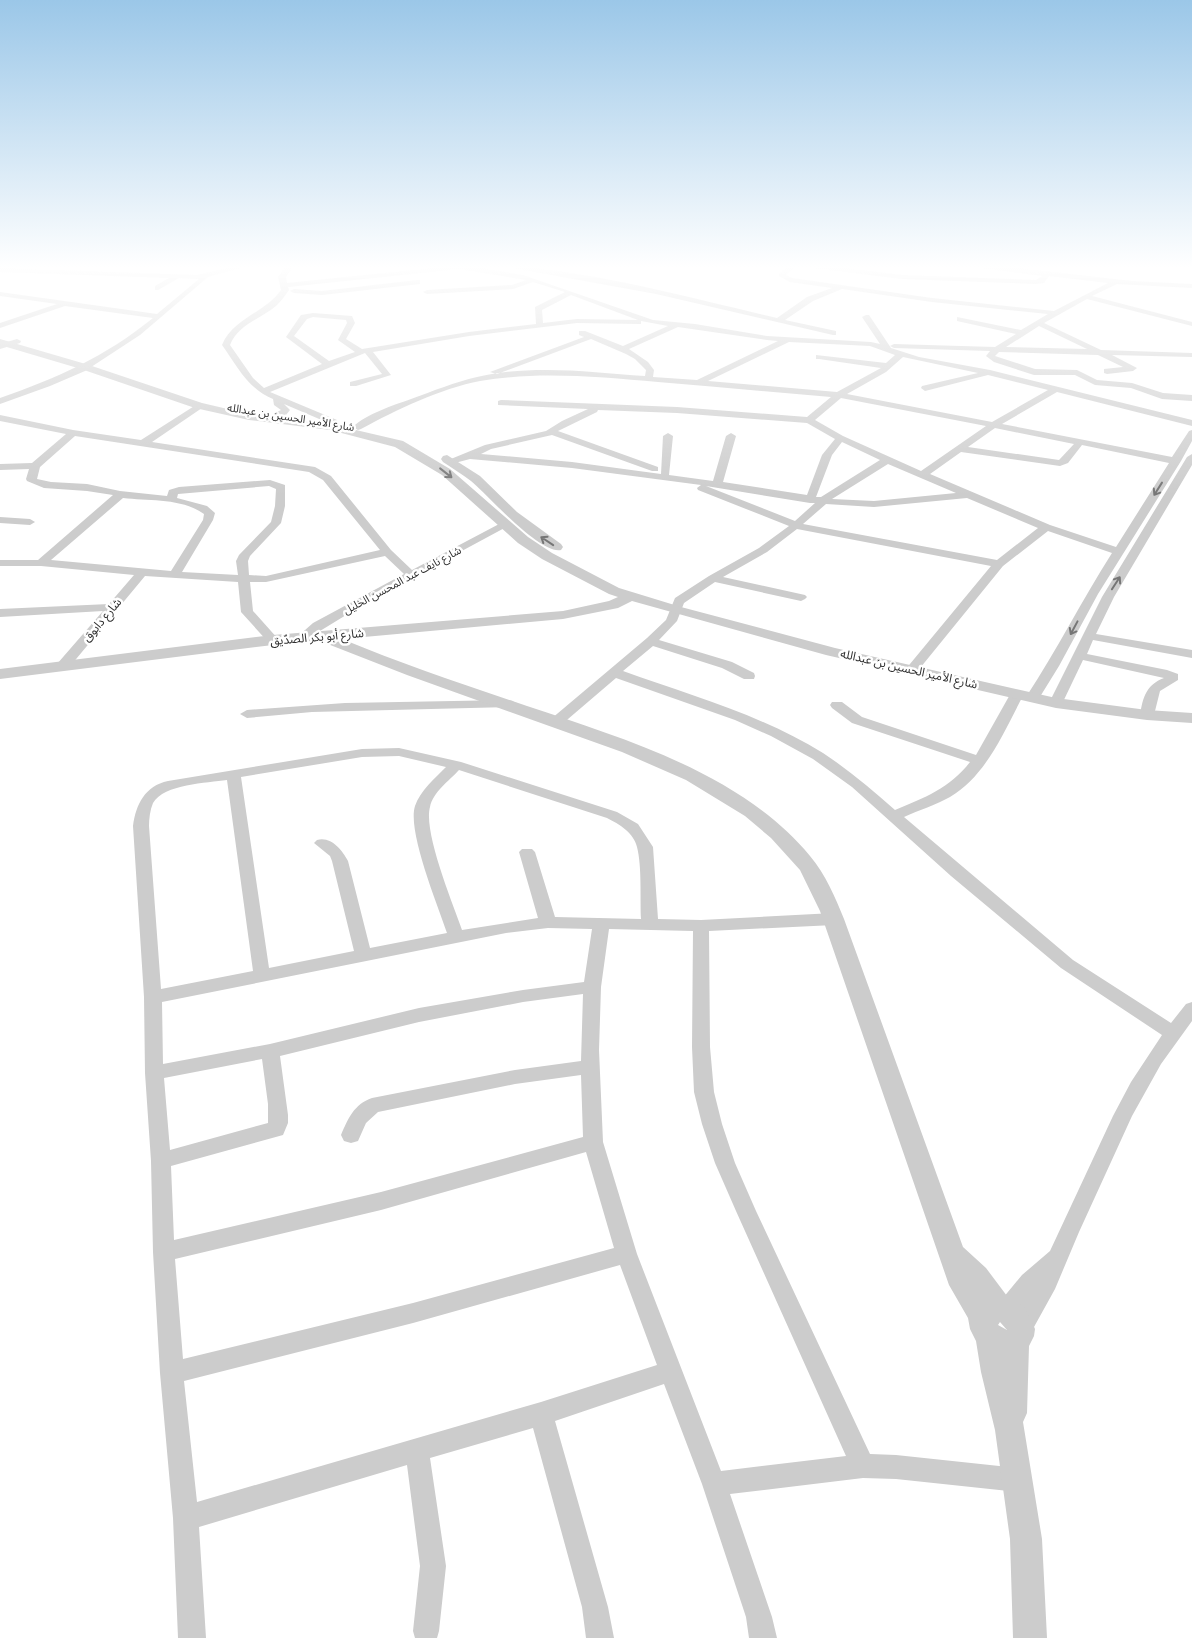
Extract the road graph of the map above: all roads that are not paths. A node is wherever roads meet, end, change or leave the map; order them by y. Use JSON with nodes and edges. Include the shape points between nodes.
{"nodes":[{"id":1,"x":128,"y":341,"type":"edge"},
{"id":2,"x":227,"y":341,"type":"edge"},
{"id":3,"x":296,"y":341,"type":"edge"},
{"id":4,"x":345,"y":341,"type":"edge"},
{"id":5,"x":423,"y":341,"type":"edge"},
{"id":6,"x":577,"y":341,"type":"edge"},
{"id":7,"x":601,"y":341,"type":"edge"},
{"id":8,"x":641,"y":341,"type":"edge"},
{"id":9,"x":783,"y":341,"type":"edge"},
{"id":10,"x":836,"y":341,"type":"edge"},
{"id":11,"x":861,"y":341,"type":"edge"},
{"id":12,"x":883,"y":341,"type":"edge"},
{"id":13,"x":1009,"y":341,"type":"edge"},
{"id":14,"x":1078,"y":341,"type":"edge"},
{"id":15,"x":5,"y":342,"type":"edge"},
{"id":16,"x":871,"y":344,"type":"junction"},
{"id":17,"x":887,"y":348,"type":"junction"},
{"id":18,"x":997,"y":349,"type":"junction"},
{"id":19,"x":623,"y":350,"type":"junction"},
{"id":20,"x":364,"y":351,"type":"junction"},
{"id":21,"x":1101,"y":352,"type":"junction"},
{"id":22,"x":901,"y":354,"type":"junction"},
{"id":23,"x":1192,"y":356,"type":"edge"},
{"id":24,"x":820,"y":357,"type":"dead end"},
{"id":25,"x":328,"y":364,"type":"junction"},
{"id":26,"x":89,"y":366,"type":"junction"},
{"id":27,"x":888,"y":366,"type":"junction"},
{"id":28,"x":1107,"y":371,"type":"dead end"},
{"id":29,"x":990,"y":372,"type":"junction"},
{"id":30,"x":649,"y":378,"type":"junction"},
{"id":31,"x":479,"y":379,"type":"junction"},
{"id":32,"x":699,"y":382,"type":"junction"},
{"id":33,"x":353,"y":384,"type":"dead end"},
{"id":34,"x":925,"y":388,"type":"dead end"},
{"id":35,"x":1056,"y":389,"type":"junction"},
{"id":36,"x":263,"y":392,"type":"junction"},
{"id":37,"x":839,"y":395,"type":"junction"},
{"id":38,"x":1192,"y":398,"type":"edge"},
{"id":39,"x":277,"y":399,"type":"junction"},
{"id":40,"x":0,"y":401,"type":"edge"},
{"id":41,"x":502,"y":403,"type":"dead end"},
{"id":42,"x":199,"y":406,"type":"junction"},
{"id":43,"x":598,"y":408,"type":"junction"},
{"id":44,"x":246,"y":414,"type":"junction"},
{"id":45,"x":274,"y":416,"type":"junction"},
{"id":46,"x":0,"y":418,"type":"edge"},
{"id":47,"x":810,"y":420,"type":"junction"},
{"id":48,"x":334,"y":422,"type":"junction"},
{"id":49,"x":1192,"y":423,"type":"edge"},
{"id":50,"x":994,"y":425,"type":"junction"},
{"id":51,"x":358,"y":427,"type":"junction"},
{"id":52,"x":552,"y":432,"type":"junction"},
{"id":53,"x":73,"y":433,"type":"junction"},
{"id":54,"x":1192,"y":433,"type":"edge"},
{"id":55,"x":376,"y":435,"type":"junction"},
{"id":56,"x":668,"y":436,"type":"dead end"},
{"id":57,"x":731,"y":436,"type":"dead end"},
{"id":58,"x":840,"y":438,"type":"junction"},
{"id":59,"x":1080,"y":442,"type":"junction"},
{"id":60,"x":144,"y":443,"type":"junction"},
{"id":61,"x":960,"y":449,"type":"junction"},
{"id":62,"x":470,"y":456,"type":"junction"},
{"id":63,"x":1192,"y":458,"type":"edge"},
{"id":64,"x":887,"y":460,"type":"junction"},
{"id":65,"x":1176,"y":460,"type":"junction"},
{"id":66,"x":451,"y":461,"type":"junction"},
{"id":67,"x":35,"y":466,"type":"junction"},
{"id":68,"x":0,"y":467,"type":"edge"},
{"id":69,"x":666,"y":473,"type":"junction"},
{"id":70,"x":1187,"y":474,"type":"edge"},
{"id":71,"x":922,"y":475,"type":"junction"},
{"id":72,"x":681,"y":480,"type":"junction"},
{"id":73,"x":717,"y":484,"type":"junction"},
{"id":74,"x":121,"y":494,"type":"junction"},
{"id":75,"x":969,"y":494,"type":"junction"},
{"id":76,"x":171,"y":500,"type":"junction"},
{"id":77,"x":810,"y":500,"type":"junction"},
{"id":78,"x":822,"y":502,"type":"junction"},
{"id":79,"x":0,"y":520,"type":"edge"},
{"id":80,"x":30,"y":522,"type":"dead end"},
{"id":81,"x":505,"y":525,"type":"junction"},
{"id":82,"x":795,"y":525,"type":"junction"},
{"id":83,"x":1046,"y":527,"type":"junction"},
{"id":84,"x":1128,"y":537,"type":"junction"},
{"id":85,"x":1142,"y":540,"type":"junction"},
{"id":86,"x":1118,"y":551,"type":"junction"},
{"id":87,"x":387,"y":552,"type":"junction"},
{"id":88,"x":0,"y":563,"type":"edge"},
{"id":89,"x":41,"y":563,"type":"junction"},
{"id":90,"x":999,"y":564,"type":"junction"},
{"id":91,"x":142,"y":572,"type":"junction"},
{"id":92,"x":410,"y":574,"type":"junction"},
{"id":93,"x":174,"y":575,"type":"junction"},
{"id":94,"x":583,"y":576,"type":"junction"},
{"id":95,"x":714,"y":578,"type":"junction"},
{"id":96,"x":244,"y":580,"type":"junction"},
{"id":97,"x":631,"y":596,"type":"junction"},
{"id":98,"x":801,"y":597,"type":"dead end"},
{"id":99,"x":659,"y":605,"type":"junction"},
{"id":100,"x":113,"y":607,"type":"junction"},
{"id":101,"x":598,"y":609,"type":"junction"},
{"id":102,"x":676,"y":610,"type":"junction"},
{"id":103,"x":0,"y":613,"type":"edge"},
{"id":104,"x":1089,"y":636,"type":"junction"},
{"id":105,"x":325,"y":637,"type":"junction"},
{"id":106,"x":302,"y":638,"type":"junction"},
{"id":107,"x":273,"y":640,"type":"junction"},
{"id":108,"x":651,"y":641,"type":"junction"},
{"id":109,"x":1192,"y":654,"type":"edge"},
{"id":110,"x":1080,"y":656,"type":"junction"},
{"id":111,"x":62,"y":667,"type":"junction"},
{"id":112,"x":911,"y":670,"type":"junction"},
{"id":113,"x":615,"y":673,"type":"junction"},
{"id":114,"x":0,"y":674,"type":"edge"},
{"id":115,"x":749,"y":676,"type":"dead end"},
{"id":116,"x":1025,"y":696,"type":"junction"},
{"id":117,"x":1056,"y":702,"type":"junction"},
{"id":118,"x":508,"y":704,"type":"junction"},
{"id":119,"x":837,"y":705,"type":"dead end"},
{"id":120,"x":247,"y":714,"type":"dead end"},
{"id":121,"x":1147,"y":715,"type":"junction"},
{"id":122,"x":1192,"y":718,"type":"edge"},
{"id":123,"x":556,"y":722,"type":"junction"},
{"id":124,"x":980,"y":761,"type":"junction"},
{"id":125,"x":456,"y":765,"type":"junction"},
{"id":126,"x":233,"y":773,"type":"junction"},
{"id":127,"x":893,"y":816,"type":"junction"},
{"id":128,"x":322,"y":843,"type":"dead end"},
{"id":129,"x":527,"y":852,"type":"dead end"},
{"id":130,"x":834,"y":919,"type":"junction"},
{"id":131,"x":548,"y":922,"type":"junction"},
{"id":132,"x":601,"y":924,"type":"junction"},
{"id":133,"x":650,"y":926,"type":"junction"},
{"id":134,"x":701,"y":926,"type":"junction"},
{"id":135,"x":456,"y":936,"type":"junction"},
{"id":136,"x":363,"y":954,"type":"junction"},
{"id":137,"x":262,"y":976,"type":"junction"},
{"id":138,"x":592,"y":986,"type":"junction"},
{"id":139,"x":152,"y":998,"type":"junction"},
{"id":140,"x":1192,"y":1009,"type":"edge"},
{"id":141,"x":1172,"y":1032,"type":"junction"},
{"id":142,"x":270,"y":1051,"type":"junction"},
{"id":143,"x":591,"y":1067,"type":"junction"},
{"id":144,"x":154,"y":1073,"type":"junction"},
{"id":145,"x":350,"y":1135,"type":"dead end"},
{"id":146,"x":593,"y":1142,"type":"junction"},
{"id":147,"x":161,"y":1161,"type":"junction"},
{"id":148,"x":164,"y":1252,"type":"junction"},
{"id":149,"x":626,"y":1254,"type":"junction"},
{"id":150,"x":1003,"y":1325,"type":"junction"},
{"id":151,"x":671,"y":1371,"type":"junction"},
{"id":152,"x":172,"y":1373,"type":"junction"},
{"id":153,"x":541,"y":1414,"type":"junction"},
{"id":154,"x":418,"y":1450,"type":"junction"},
{"id":155,"x":863,"y":1466,"type":"junction"},
{"id":156,"x":1018,"y":1480,"type":"junction"},
{"id":157,"x":714,"y":1484,"type":"junction"},
{"id":158,"x":186,"y":1518,"type":"junction"},
{"id":159,"x":426,"y":1631,"type":"dead end"},
{"id":160,"x":192,"y":1638,"type":"edge"},
{"id":161,"x":600,"y":1638,"type":"edge"},
{"id":162,"x":763,"y":1638,"type":"edge"},
{"id":163,"x":1030,"y":1638,"type":"edge"}],
"edges":[{"from":1,"to":26,"type":"street"},
{"from":2,"to":36,"type":"street","via":[[226,345],[250,380]]},
{"from":3,"to":25,"type":"street"},
{"from":4,"to":20,"type":"street"},
{"from":5,"to":20,"type":"street"},
{"from":6,"to":31,"type":"street"},
{"from":7,"to":19,"type":"street"},
{"from":8,"to":19,"type":"street"},
{"from":9,"to":32,"type":"street"},
{"from":10,"to":16,"type":"street"},
{"from":11,"to":16,"type":"street"},
{"from":12,"to":17,"type":"street"},
{"from":13,"to":18,"type":"street"},
{"from":14,"to":21,"type":"street"},
{"from":15,"to":26,"type":"street","name":"شارع الأمير الحسين بن عبدالله"},
{"from":16,"to":17,"type":"street"},
{"from":17,"to":18,"type":"street"},
{"from":17,"to":22,"type":"street"},
{"from":18,"to":21,"type":"street"},
{"from":18,"to":38,"type":"street","via":[[990,354],[992,358],[1034,372],[1077,373],[1093,382],[1132,386],[1162,396]]},
{"from":19,"to":30,"type":"street","via":[[648,366]]},
{"from":20,"to":25,"type":"street"},
{"from":20,"to":33,"type":"street","via":[[386,375]]},
{"from":21,"to":23,"type":"street"},
{"from":21,"to":28,"type":"street","via":[[1133,368]]},
{"from":22,"to":27,"type":"street"},
{"from":22,"to":29,"type":"street"},
{"from":24,"to":27,"type":"street"},
{"from":25,"to":36,"type":"street"},
{"from":26,"to":40,"type":"street"},
{"from":26,"to":42,"type":"street","name":"شارع الأمير الحسين بن عبدالله"},
{"from":26,"to":44,"type":"street","name":"شارع الأمير الحسين بن عبدالله"},
{"from":27,"to":37,"type":"street"},
{"from":29,"to":34,"type":"street"},
{"from":29,"to":35,"type":"street"},
{"from":30,"to":31,"type":"street","via":[[566,372]]},
{"from":30,"to":32,"type":"street"},
{"from":31,"to":51,"type":"street","via":[[391,409]]},
{"from":32,"to":37,"type":"street"},
{"from":35,"to":49,"type":"street"},
{"from":35,"to":50,"type":"street"},
{"from":36,"to":39,"type":"street"},
{"from":37,"to":47,"type":"street"},
{"from":37,"to":50,"type":"street"},
{"from":39,"to":45,"type":"street","via":[[286,410]]},
{"from":39,"to":48,"type":"street"},
{"from":41,"to":43,"type":"street"},
{"from":42,"to":44,"type":"street","name":"شارع الأمير الحسين بن عبدالله"},
{"from":42,"to":60,"type":"street"},
{"from":43,"to":47,"type":"street"},
{"from":43,"to":52,"type":"street"},
{"from":44,"to":45,"type":"street","name":"شارع الأمير الحسين بن عبدالله"},
{"from":44,"to":55,"type":"street","name":"شارع الأمير الحسين بن عبدالله"},
{"from":45,"to":48,"type":"street","name":"شارع الأمير الحسين بن عبدالله"},
{"from":46,"to":53,"type":"street"},
{"from":47,"to":58,"type":"street"},
{"from":48,"to":51,"type":"street","name":"شارع الأمير الحسين بن عبدالله"},
{"from":50,"to":59,"type":"street"},
{"from":50,"to":61,"type":"street"},
{"from":51,"to":55,"type":"street","name":"شارع الأمير الحسين بن عبدالله"},
{"from":52,"to":62,"type":"street","via":[[488,447]]},
{"from":52,"to":69,"type":"street"},
{"from":53,"to":60,"type":"street"},
{"from":53,"to":67,"type":"street"},
{"from":54,"to":65,"type":"street"},
{"from":55,"to":66,"type":"street","name":"شارع الأمير الحسين بن عبدالله","via":[[422,446]]},
{"from":55,"to":81,"type":"street","name":"شارع الأمير الحسين بن عبدالله","one_way":true,"via":[[422,456],[446,472]]},
{"from":56,"to":69,"type":"street"},
{"from":57,"to":73,"type":"street"},
{"from":58,"to":64,"type":"street"},
{"from":58,"to":77,"type":"street","via":[[828,455]]},
{"from":59,"to":61,"type":"street","via":[[1060,464]]},
{"from":59,"to":65,"type":"street"},
{"from":60,"to":87,"type":"street","via":[[320,472]]},
{"from":61,"to":71,"type":"street"},
{"from":62,"to":66,"type":"street"},
{"from":62,"to":72,"type":"street","via":[[522,459]]},
{"from":63,"to":70,"type":"street"},
{"from":64,"to":71,"type":"street"},
{"from":64,"to":78,"type":"street"},
{"from":65,"to":84,"type":"street","one_way":true},
{"from":97,"to":66,"type":"street","name":"شارع الأمير الحسين بن عبدالله","one_way":true,"via":[[624,586],[528,527],[476,479]]},
{"from":67,"to":68,"type":"street"},
{"from":67,"to":74,"type":"street","via":[[31,479],[34,482]]},
{"from":69,"to":72,"type":"street"},
{"from":70,"to":85,"type":"street"},
{"from":71,"to":75,"type":"street"},
{"from":72,"to":73,"type":"street"},
{"from":72,"to":82,"type":"street"},
{"from":73,"to":77,"type":"street"},
{"from":74,"to":76,"type":"street"},
{"from":74,"to":89,"type":"street"},
{"from":75,"to":78,"type":"street","via":[[874,504]]},
{"from":75,"to":83,"type":"street"},
{"from":76,"to":93,"type":"street","via":[[202,507],[210,513]]},
{"from":76,"to":96,"type":"street","via":[[173,492],[179,490],[270,483],[281,487],[276,523],[243,558]]},
{"from":77,"to":78,"type":"street"},
{"from":78,"to":82,"type":"street"},
{"from":79,"to":80,"type":"street"},
{"from":81,"to":92,"type":"street","name":"شارع نايف عبد المحسن الخليل"},
{"from":81,"to":94,"type":"street","name":"شارع الأمير الحسين بن عبدالله","via":[[522,540]]},
{"from":82,"to":90,"type":"street"},
{"from":82,"to":95,"type":"street","via":[[763,550]]},
{"from":83,"to":86,"type":"street"},
{"from":83,"to":90,"type":"street"},
{"from":84,"to":85,"type":"street"},
{"from":84,"to":86,"type":"street"},
{"from":104,"to":85,"type":"street","one_way":true,"via":[[1108,596]]},
{"from":86,"to":116,"type":"street","one_way":true,"via":[[1053,666]]},
{"from":87,"to":92,"type":"street"},
{"from":87,"to":96,"type":"street","via":[[282,577]]},
{"from":88,"to":89,"type":"street"},
{"from":89,"to":91,"type":"street"},
{"from":90,"to":112,"type":"street"},
{"from":91,"to":93,"type":"street"},
{"from":91,"to":100,"type":"street","name":"شارع دابوق"},
{"from":92,"to":106,"type":"street","name":"شارع نايف عبد المحسن الخليل","via":[[317,626]]},
{"from":93,"to":96,"type":"street"},
{"from":94,"to":97,"type":"street","name":"شارع الأمير الحسين بن عبدالله"},
{"from":94,"to":101,"type":"street","via":[[610,599]]},
{"from":95,"to":98,"type":"street"},
{"from":95,"to":102,"type":"street","via":[[679,601]]},
{"from":96,"to":107,"type":"street","via":[[247,612]]},
{"from":97,"to":99,"type":"street","name":"شارع الأمير الحسين بن عبدالله"},
{"from":97,"to":101,"type":"street","name":"شارع أبو بكر الصدّيق"},
{"from":99,"to":101,"type":"street"},
{"from":99,"to":102,"type":"street","name":"شارع الأمير الحسين بن عبدالله"},
{"from":100,"to":103,"type":"street"},
{"from":100,"to":111,"type":"street","name":"شارع دابوق"},
{"from":101,"to":105,"type":"street","name":"شارع أبو بكر الصدّيق"},
{"from":102,"to":108,"type":"street","via":[[671,621]]},
{"from":102,"to":112,"type":"street","name":"شارع الأمير الحسين بن عبدالله","via":[[759,634]]},
{"from":104,"to":109,"type":"street"},
{"from":104,"to":110,"type":"street"},
{"from":105,"to":106,"type":"street","name":"شارع أبو بكر الصدّيق"},
{"from":105,"to":118,"type":"street","via":[[405,670]]},
{"from":106,"to":107,"type":"street","name":"شارع أبو بكر الصدّيق"},
{"from":107,"to":111,"type":"street","name":"شارع أبو بكر الصدّيق"},
{"from":108,"to":113,"type":"street"},
{"from":108,"to":115,"type":"street","via":[[727,665]]},
{"from":110,"to":117,"type":"street"},
{"from":110,"to":121,"type":"street","via":[[1173,677],[1153,690]]},
{"from":111,"to":114,"type":"street","name":"شارع أبو بكر الصدّيق"},
{"from":112,"to":116,"type":"street","name":"شارع الأمير الحسين بن عبدالله"},
{"from":113,"to":123,"type":"street"},
{"from":113,"to":127,"type":"street","via":[[731,714],[776,734],[818,756]]},
{"from":116,"to":117,"type":"street","name":"شارع الأمير الحسين بن عبدالله"},
{"from":116,"to":124,"type":"street"},
{"from":117,"to":121,"type":"street","name":"شارع الأمير الحسين بن عبدالله"},
{"from":118,"to":120,"type":"street","via":[[319,707]]},
{"from":118,"to":123,"type":"street"},
{"from":119,"to":124,"type":"street","via":[[857,720]]},
{"from":121,"to":122,"type":"street","name":"شارع الأمير الحسين بن عبدالله"},
{"from":123,"to":130,"type":"street","via":[[688,774],[746,810],[774,831],[801,858],[824,894]]},
{"from":124,"to":127,"type":"street","via":[[948,792]]},
{"from":125,"to":126,"type":"street","via":[[381,752]]},
{"from":125,"to":133,"type":"street","via":[[612,814],[631,825],[645,847]]},
{"from":125,"to":135,"type":"street","via":[[430,796],[421,814],[424,836]]},
{"from":126,"to":137,"type":"street"},
{"from":126,"to":139,"type":"street","via":[[168,785],[147,799],[143,806],[141,826]]},
{"from":127,"to":141,"type":"street","via":[[1067,964]]},
{"from":128,"to":136,"type":"street","via":[[336,852],[340,860]]},
{"from":129,"to":131,"type":"street"},
{"from":130,"to":134,"type":"street"},
{"from":130,"to":150,"type":"street","via":[[963,1285]]},
{"from":131,"to":132,"type":"street"},
{"from":131,"to":135,"type":"street"},
{"from":132,"to":133,"type":"street"},
{"from":132,"to":138,"type":"street"},
{"from":133,"to":134,"type":"street"},
{"from":134,"to":155,"type":"street","via":[[701,1048],[704,1092],[712,1124],[739,1195]]},
{"from":135,"to":136,"type":"street"},
{"from":136,"to":137,"type":"street"},
{"from":137,"to":139,"type":"street"},
{"from":138,"to":142,"type":"street","via":[[419,1015]]},
{"from":138,"to":143,"type":"street"},
{"from":139,"to":144,"type":"street"},
{"from":140,"to":141,"type":"street"},
{"from":141,"to":150,"type":"street","via":[[1146,1072],[1068,1232],[1042,1295]]},
{"from":142,"to":144,"type":"street"},
{"from":142,"to":147,"type":"street","via":[[277,1103],[276,1129]]},
{"from":143,"to":145,"type":"street","via":[[515,1077],[372,1106],[358,1118]]},
{"from":143,"to":146,"type":"street"},
{"from":144,"to":147,"type":"street"},
{"from":146,"to":148,"type":"street","via":[[381,1200]]},
{"from":146,"to":149,"type":"street"},
{"from":147,"to":148,"type":"street"},
{"from":148,"to":152,"type":"street"},
{"from":149,"to":151,"type":"street"},
{"from":149,"to":152,"type":"street","via":[[413,1313]]},
{"from":150,"to":156,"type":"street","via":[[1010,1430]]},
{"from":151,"to":153,"type":"street"},
{"from":151,"to":157,"type":"street"},
{"from":152,"to":158,"type":"street"},
{"from":153,"to":154,"type":"street"},
{"from":153,"to":161,"type":"street","via":[[595,1607]]},
{"from":154,"to":158,"type":"street"},
{"from":154,"to":159,"type":"street","via":[[433,1566]]},
{"from":155,"to":156,"type":"street"},
{"from":155,"to":157,"type":"street"},
{"from":156,"to":163,"type":"street","via":[[1027,1557]]},
{"from":157,"to":162,"type":"street","via":[[759,1617]]},
{"from":158,"to":160,"type":"street"}]}
